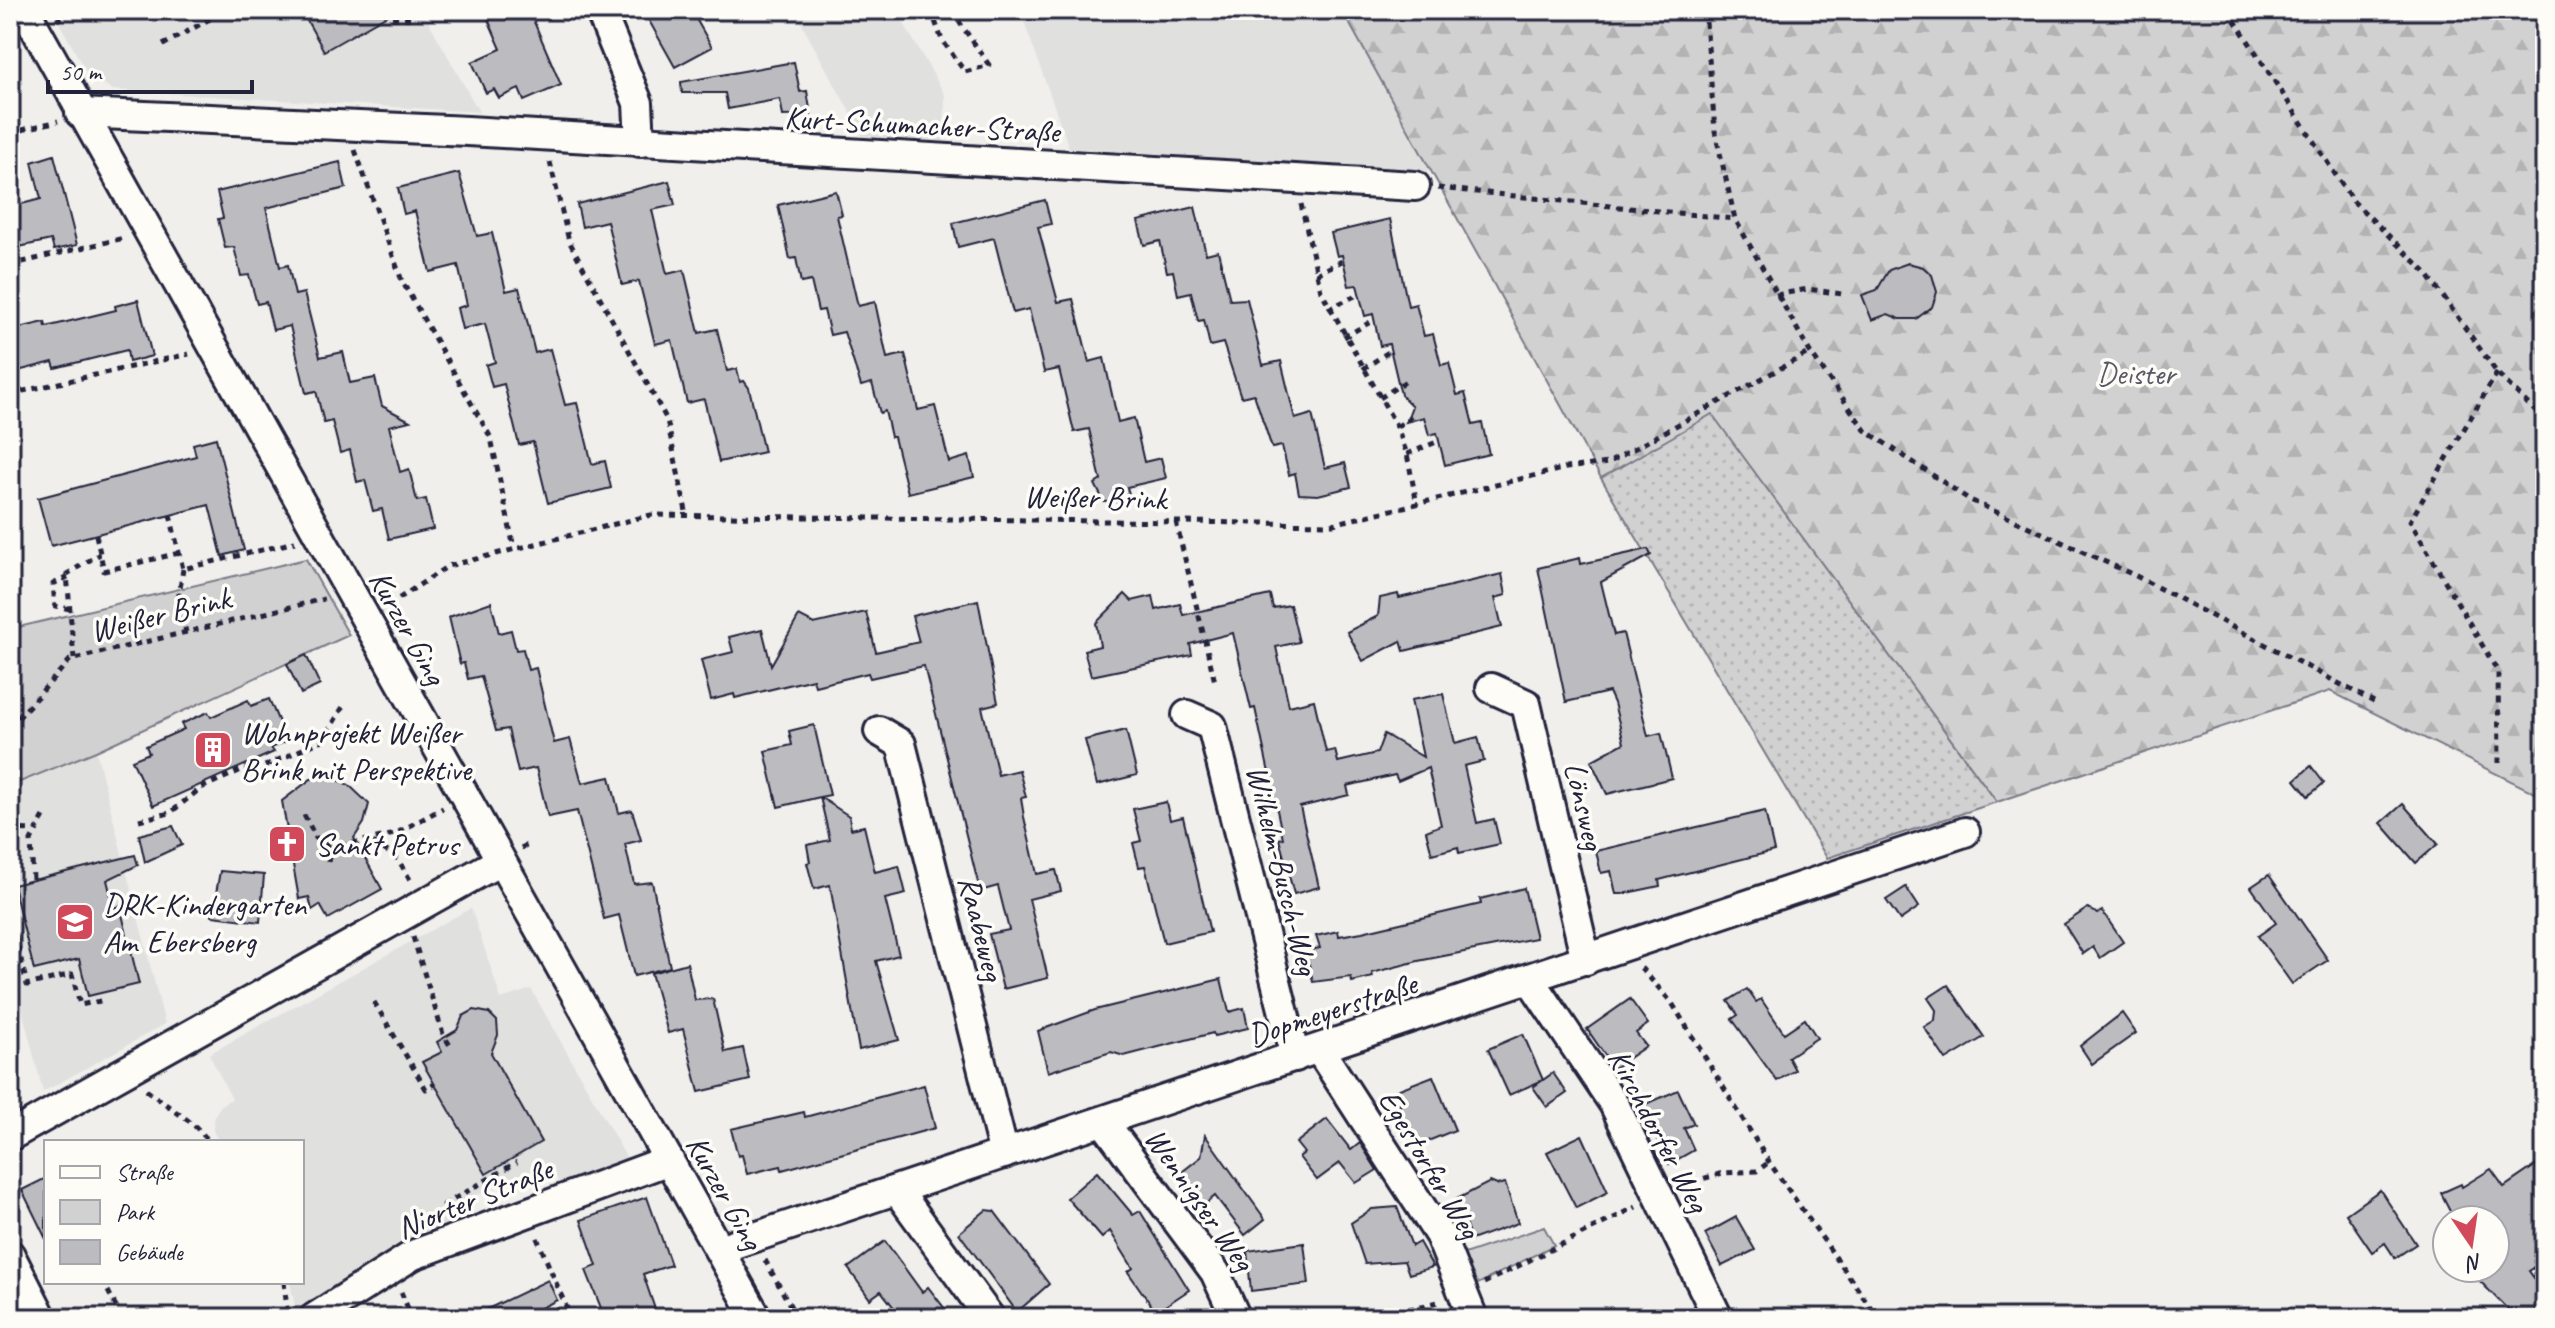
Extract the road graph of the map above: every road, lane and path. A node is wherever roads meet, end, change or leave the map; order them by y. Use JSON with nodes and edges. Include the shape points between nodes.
{"nodes":[{"id":1,"x":25,"y":10,"type":"edge"},
{"id":2,"x":75,"y":10,"type":"edge"},
{"id":3,"x":226,"y":10,"type":"edge"},
{"id":4,"x":385,"y":10,"type":"edge"},
{"id":5,"x":600,"y":10,"type":"edge"},
{"id":6,"x":899,"y":10,"type":"edge"},
{"id":7,"x":906,"y":10,"type":"edge"},
{"id":8,"x":931,"y":10,"type":"edge"},
{"id":9,"x":957,"y":10,"type":"edge"},
{"id":10,"x":1705,"y":10,"type":"edge"},
{"id":11,"x":2228,"y":10,"type":"edge"},
{"id":12,"x":411,"y":18,"type":"dead end"},
{"id":13,"x":53,"y":22,"type":"dead end"},
{"id":14,"x":163,"y":45,"type":"dead end"},
{"id":15,"x":72,"y":116,"type":"junction"},
{"id":16,"x":21,"y":117,"type":"dead end"},
{"id":17,"x":10,"y":122,"type":"edge"},
{"id":18,"x":346,"y":126,"type":"junction"},
{"id":19,"x":11,"y":132,"type":"edge"},
{"id":20,"x":544,"y":137,"type":"junction"},
{"id":21,"x":640,"y":142,"type":"junction"},
{"id":22,"x":1297,"y":179,"type":"junction"},
{"id":23,"x":1415,"y":186,"type":"joint"},
{"id":24,"x":1735,"y":219,"type":"junction"},
{"id":25,"x":129,"y":237,"type":"dead end"},
{"id":26,"x":1342,"y":261,"type":"dead end"},
{"id":27,"x":10,"y":265,"type":"edge"},
{"id":28,"x":1316,"y":274,"type":"junction"},
{"id":29,"x":1359,"y":294,"type":"dead end"},
{"id":30,"x":1842,"y":294,"type":"dead end"},
{"id":31,"x":1776,"y":295,"type":"junction"},
{"id":32,"x":1328,"y":309,"type":"junction"},
{"id":33,"x":1374,"y":320,"type":"dead end"},
{"id":34,"x":1344,"y":337,"type":"junction"},
{"id":35,"x":1390,"y":351,"type":"dead end"},
{"id":36,"x":194,"y":352,"type":"dead end"},
{"id":37,"x":1810,"y":352,"type":"junction"},
{"id":38,"x":1363,"y":369,"type":"junction"},
{"id":39,"x":2497,"y":373,"type":"junction"},
{"id":40,"x":1406,"y":381,"type":"dead end"},
{"id":41,"x":10,"y":394,"type":"edge"},
{"id":42,"x":1380,"y":398,"type":"junction"},
{"id":43,"x":1414,"y":414,"type":"dead end"},
{"id":44,"x":2545,"y":421,"type":"edge"},
{"id":45,"x":1397,"y":427,"type":"junction"},
{"id":46,"x":1439,"y":441,"type":"dead end"},
{"id":47,"x":1407,"y":454,"type":"junction"},
{"id":48,"x":1417,"y":504,"type":"junction"},
{"id":49,"x":170,"y":515,"type":"dead end"},
{"id":50,"x":687,"y":516,"type":"junction"},
{"id":51,"x":1176,"y":522,"type":"junction"},
{"id":52,"x":96,"y":535,"type":"dead end"},
{"id":53,"x":299,"y":541,"type":"dead end"},
{"id":54,"x":514,"y":548,"type":"junction"},
{"id":55,"x":179,"y":553,"type":"junction"},
{"id":56,"x":100,"y":554,"type":"junction"},
{"id":57,"x":183,"y":569,"type":"junction"},
{"id":58,"x":68,"y":577,"type":"junction"},
{"id":59,"x":350,"y":592,"type":"junction"},
{"id":60,"x":70,"y":609,"type":"junction"},
{"id":61,"x":366,"y":621,"type":"junction"},
{"id":62,"x":186,"y":632,"type":"junction"},
{"id":63,"x":74,"y":659,"type":"junction"},
{"id":64,"x":1215,"y":682,"type":"dead end"},
{"id":65,"x":1491,"y":688,"type":"dead end"},
{"id":66,"x":2374,"y":702,"type":"dead end"},
{"id":67,"x":344,"y":705,"type":"dead end"},
{"id":68,"x":1187,"y":715,"type":"dead end"},
{"id":69,"x":10,"y":727,"type":"edge"},
{"id":70,"x":879,"y":731,"type":"dead end"},
{"id":71,"x":2499,"y":763,"type":"dead end"},
{"id":72,"x":448,"y":805,"type":"dead end"},
{"id":73,"x":46,"y":812,"type":"dead end"},
{"id":74,"x":304,"y":815,"type":"dead end"},
{"id":75,"x":139,"y":820,"type":"dead end"},
{"id":76,"x":10,"y":829,"type":"edge"},
{"id":77,"x":34,"y":830,"type":"junction"},
{"id":78,"x":1965,"y":832,"type":"dead end"},
{"id":79,"x":372,"y":841,"type":"junction"},
{"id":80,"x":331,"y":848,"type":"junction"},
{"id":81,"x":500,"y":861,"type":"junction"},
{"id":82,"x":328,"y":862,"type":"dead end"},
{"id":83,"x":33,"y":879,"type":"dead end"},
{"id":84,"x":415,"y":888,"type":"dead end"},
{"id":85,"x":10,"y":912,"type":"edge"},
{"id":86,"x":413,"y":936,"type":"dead end"},
{"id":87,"x":1634,"y":959,"type":"dead end"},
{"id":88,"x":1586,"y":960,"type":"junction"},
{"id":89,"x":1530,"y":979,"type":"junction"},
{"id":90,"x":105,"y":1000,"type":"dead end"},
{"id":91,"x":374,"y":1002,"type":"dead end"},
{"id":92,"x":451,"y":1047,"type":"dead end"},
{"id":93,"x":1307,"y":1053,"type":"junction"},
{"id":94,"x":435,"y":1084,"type":"dead end"},
{"id":95,"x":144,"y":1087,"type":"dead end"},
{"id":96,"x":1103,"y":1121,"type":"junction"},
{"id":97,"x":10,"y":1136,"type":"edge"},
{"id":98,"x":208,"y":1140,"type":"edge"},
{"id":99,"x":1004,"y":1154,"type":"junction"},
{"id":100,"x":669,"y":1160,"type":"junction"},
{"id":101,"x":517,"y":1162,"type":"dead end"},
{"id":102,"x":1769,"y":1162,"type":"junction"},
{"id":103,"x":897,"y":1190,"type":"junction"},
{"id":104,"x":1657,"y":1196,"type":"junction"},
{"id":105,"x":527,"y":1210,"type":"junction"},
{"id":106,"x":455,"y":1237,"type":"junction"},
{"id":107,"x":753,"y":1238,"type":"junction"},
{"id":108,"x":719,"y":1249,"type":"junction"},
{"id":109,"x":10,"y":1255,"type":"edge"},
{"id":110,"x":284,"y":1284,"type":"edge"},
{"id":111,"x":108,"y":1291,"type":"dead end"},
{"id":112,"x":1468,"y":1306,"type":"edge"},
{"id":113,"x":42,"y":1318,"type":"edge"},
{"id":114,"x":122,"y":1318,"type":"edge"},
{"id":115,"x":287,"y":1318,"type":"edge"},
{"id":116,"x":314,"y":1318,"type":"edge"},
{"id":117,"x":571,"y":1318,"type":"edge"},
{"id":118,"x":757,"y":1318,"type":"edge"},
{"id":119,"x":797,"y":1318,"type":"edge"},
{"id":120,"x":990,"y":1318,"type":"edge"},
{"id":121,"x":1236,"y":1318,"type":"edge"},
{"id":122,"x":1373,"y":1318,"type":"edge"},
{"id":123,"x":1718,"y":1318,"type":"edge"},
{"id":124,"x":1878,"y":1318,"type":"edge"}],
"edges":[{"from":1,"to":15,"type":"street","name":"Kurzer Ging"},
{"from":2,"to":13,"type":"path"},
{"from":3,"to":14,"type":"path"},
{"from":4,"to":12,"type":"path","via":[[389,18]]},
{"from":5,"to":21,"type":"street","via":[[638,103]]},
{"from":6,"to":7,"type":"path","via":[[905,15]]},
{"from":8,"to":9,"type":"path","via":[[942,40],[965,72],[989,65]]},
{"from":10,"to":24,"type":"path","via":[[1715,131]]},
{"from":11,"to":39,"type":"path","via":[[2352,200],[2425,271]]},
{"from":15,"to":18,"type":"street","name":"Kurt-Schumacher-Straße"},
{"from":15,"to":19,"type":"path"},
{"from":15,"to":59,"type":"street","name":"Kurzer Ging"},
{"from":16,"to":17,"type":"path"},
{"from":17,"to":19,"type":"path"},
{"from":18,"to":20,"type":"street","name":"Kurt-Schumacher-Straße"},
{"from":18,"to":54,"type":"path","via":[[402,281],[491,438]]},
{"from":20,"to":21,"type":"street","name":"Kurt-Schumacher-Straße"},
{"from":20,"to":50,"type":"path","via":[[569,241],[667,420]]},
{"from":21,"to":22,"type":"street","name":"Kurt-Schumacher-Straße"},
{"from":22,"to":23,"type":"street","name":"Kurt-Schumacher-Straße"},
{"from":22,"to":28,"type":"path"},
{"from":23,"to":24,"type":"path"},
{"from":24,"to":31,"type":"path"},
{"from":25,"to":27,"type":"path"},
{"from":26,"to":28,"type":"path"},
{"from":28,"to":32,"type":"path"},
{"from":29,"to":32,"type":"path"},
{"from":30,"to":31,"type":"path","via":[[1808,289]]},
{"from":31,"to":37,"type":"path"},
{"from":32,"to":34,"type":"path"},
{"from":33,"to":34,"type":"path"},
{"from":34,"to":38,"type":"path"},
{"from":35,"to":38,"type":"path"},
{"from":36,"to":41,"type":"path"},
{"from":37,"to":48,"type":"path","name":"Weißer Brink","via":[[1608,463]]},
{"from":37,"to":66,"type":"path","via":[[1865,430],[1970,500],[2136,576]]},
{"from":38,"to":42,"type":"path"},
{"from":39,"to":44,"type":"path"},
{"from":39,"to":71,"type":"path","via":[[2410,521],[2498,672]]},
{"from":40,"to":42,"type":"path"},
{"from":42,"to":45,"type":"path"},
{"from":43,"to":45,"type":"path"},
{"from":45,"to":47,"type":"path"},
{"from":46,"to":47,"type":"path"},
{"from":47,"to":48,"type":"path"},
{"from":48,"to":51,"type":"path","name":"Weißer Brink","via":[[1333,524]]},
{"from":49,"to":55,"type":"path"},
{"from":50,"to":51,"type":"path","name":"Weißer Brink"},
{"from":50,"to":54,"type":"path","name":"Weißer Brink","via":[[651,515]]},
{"from":51,"to":64,"type":"path"},
{"from":52,"to":56,"type":"path"},
{"from":53,"to":57,"type":"path"},
{"from":54,"to":61,"type":"path","name":"Weißer Brink","via":[[448,566]]},
{"from":55,"to":56,"type":"path","via":[[104,571]]},
{"from":55,"to":57,"type":"path"},
{"from":56,"to":58,"type":"path"},
{"from":57,"to":62,"type":"path","via":[[178,601]]},
{"from":58,"to":60,"type":"path"},
{"from":58,"to":60,"type":"path","via":[[53,584],[55,606]]},
{"from":59,"to":61,"type":"street","name":"Kurzer Ging"},
{"from":59,"to":62,"type":"path","name":"Weißer Brink"},
{"from":60,"to":63,"type":"path"},
{"from":61,"to":81,"type":"street","name":"Kurzer Ging"},
{"from":62,"to":63,"type":"path","name":"Weißer Brink"},
{"from":63,"to":69,"type":"path","name":"Weißer Brink"},
{"from":65,"to":88,"type":"street","name":"Lönsweg","via":[[1526,704]]},
{"from":67,"to":75,"type":"path","via":[[323,740],[201,788],[170,813]]},
{"from":68,"to":93,"type":"street","name":"Wilhelm-Busch-Weg","via":[[1212,726]]},
{"from":70,"to":99,"type":"street","name":"Raabeweg","via":[[901,744]]},
{"from":72,"to":79,"type":"path"},
{"from":73,"to":77,"type":"path"},
{"from":74,"to":80,"type":"path","via":[[316,838]]},
{"from":76,"to":77,"type":"path"},
{"from":77,"to":83,"type":"path"},
{"from":78,"to":88,"type":"street","name":"Dopmeyerstraße"},
{"from":79,"to":80,"type":"path"},
{"from":79,"to":84,"type":"path","via":[[398,859]]},
{"from":80,"to":82,"type":"path"},
{"from":81,"to":97,"type":"street"},
{"from":81,"to":100,"type":"street","name":"Kurzer Ging"},
{"from":85,"to":90,"type":"path","via":[[27,985],[72,974],[80,1005]]},
{"from":86,"to":92,"type":"path"},
{"from":87,"to":102,"type":"path","via":[[1672,1003]]},
{"from":88,"to":89,"type":"street","name":"Dopmeyerstraße"},
{"from":89,"to":93,"type":"street","name":"Dopmeyerstraße"},
{"from":89,"to":104,"type":"street","name":"Kirchdorfer Weg","via":[[1614,1104]]},
{"from":91,"to":94,"type":"path","via":[[426,1089]]},
{"from":93,"to":96,"type":"street","name":"Dopmeyerstraße"},
{"from":93,"to":112,"type":"street","name":"Egestorfer Weg","via":[[1419,1197]]},
{"from":95,"to":98,"type":"path"},
{"from":96,"to":99,"type":"street","name":"Dopmeyerstraße"},
{"from":96,"to":121,"type":"street","name":"Wennigser Weg","via":[[1215,1272]]},
{"from":99,"to":103,"type":"street","name":"Dopmeyerstraße"},
{"from":100,"to":105,"type":"street","name":"Niorter Straße"},
{"from":100,"to":108,"type":"street","name":"Kurzer Ging"},
{"from":101,"to":106,"type":"path","via":[[444,1205]]},
{"from":102,"to":104,"type":"path","via":[[1757,1171],[1723,1173]]},
{"from":102,"to":124,"type":"path"},
{"from":103,"to":107,"type":"street","name":"Dopmeyerstraße"},
{"from":103,"to":120,"type":"street"},
{"from":104,"to":112,"type":"path"},
{"from":104,"to":123,"type":"street","name":"Kirchdorfer Weg"},
{"from":105,"to":106,"type":"street","name":"Niorter Straße"},
{"from":105,"to":117,"type":"path"},
{"from":106,"to":116,"type":"street","name":"Niorter Straße","via":[[413,1255]]},
{"from":107,"to":108,"type":"street","name":"Dopmeyerstraße"},
{"from":107,"to":119,"type":"path"},
{"from":108,"to":118,"type":"street","name":"Kurzer Ging"},
{"from":109,"to":113,"type":"street"},
{"from":110,"to":115,"type":"path"},
{"from":111,"to":114,"type":"path"},
{"from":112,"to":122,"type":"path"}]}
